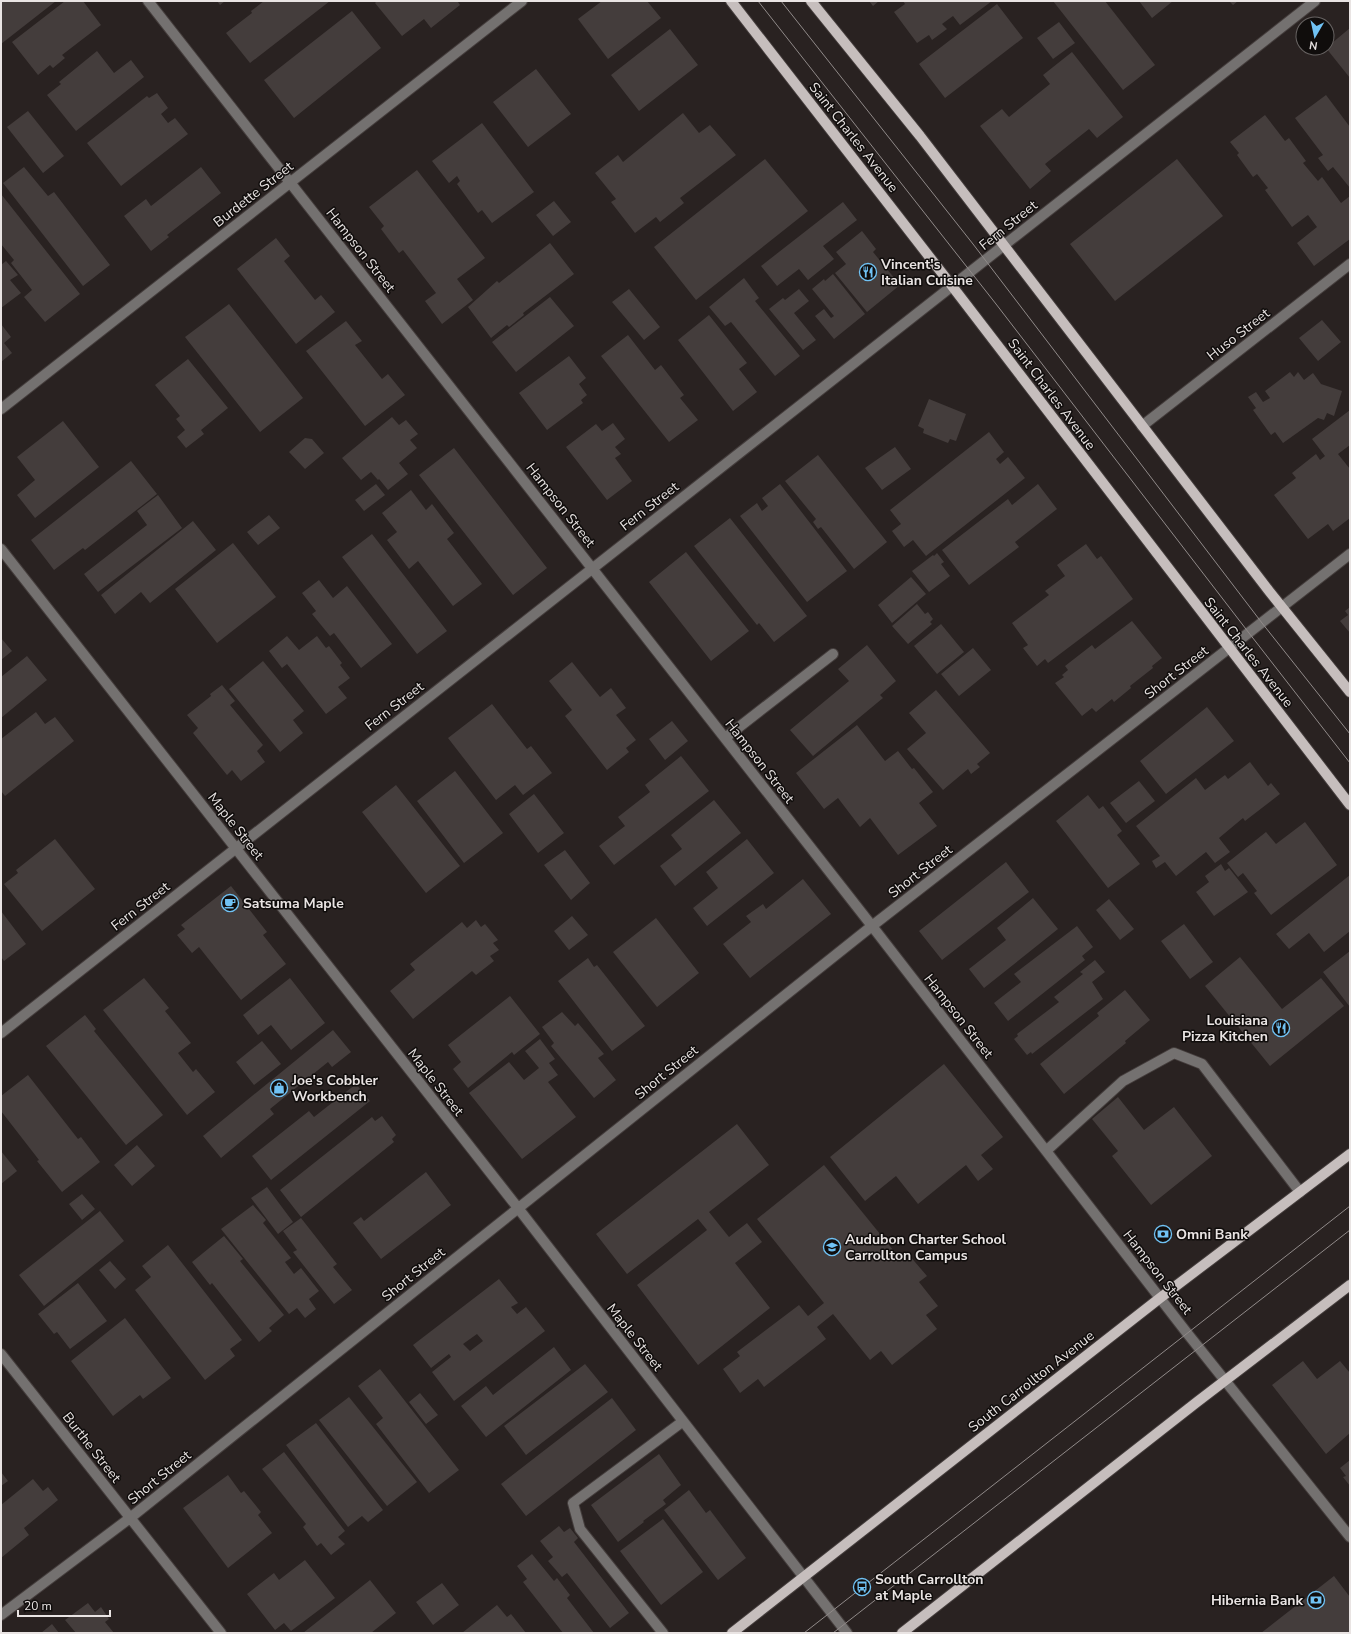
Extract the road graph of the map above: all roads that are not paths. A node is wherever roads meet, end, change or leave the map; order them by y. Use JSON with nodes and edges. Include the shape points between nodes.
{"nodes":[{"id":1,"x":148,"y":1,"type":"edge"},
{"id":2,"x":522,"y":1,"type":"edge"},
{"id":3,"x":731,"y":1,"type":"edge"},
{"id":4,"x":811,"y":1,"type":"edge"},
{"id":5,"x":1315,"y":1,"type":"edge"},
{"id":6,"x":290,"y":182,"type":"junction"},
{"id":7,"x":1004,"y":245,"type":"junction"},
{"id":8,"x":1350,"y":264,"type":"edge"},
{"id":9,"x":952,"y":286,"type":"junction"},
{"id":10,"x":1,"y":409,"type":"edge"},
{"id":11,"x":1142,"y":426,"type":"junction"},
{"id":12,"x":1,"y":549,"type":"edge"},
{"id":13,"x":1350,"y":554,"type":"edge"},
{"id":14,"x":592,"y":568,"type":"junction"},
{"id":15,"x":1282,"y":607,"type":"junction"},
{"id":16,"x":1229,"y":649,"type":"junction"},
{"id":17,"x":833,"y":654,"type":"dead end"},
{"id":18,"x":1350,"y":692,"type":"edge"},
{"id":19,"x":725,"y":738,"type":"junction"},
{"id":20,"x":1350,"y":805,"type":"edge"},
{"id":21,"x":236,"y":848,"type":"junction"},
{"id":22,"x":872,"y":926,"type":"junction"},
{"id":23,"x":1,"y":1032,"type":"edge"},
{"id":24,"x":1046,"y":1151,"type":"junction"},
{"id":25,"x":1350,"y":1154,"type":"edge"},
{"id":26,"x":1300,"y":1192,"type":"junction"},
{"id":27,"x":518,"y":1208,"type":"junction"},
{"id":28,"x":1350,"y":1285,"type":"edge"},
{"id":29,"x":1160,"y":1298,"type":"junction"},
{"id":30,"x":1,"y":1354,"type":"edge"},
{"id":31,"x":1225,"y":1381,"type":"junction"},
{"id":32,"x":682,"y":1422,"type":"junction"},
{"id":33,"x":130,"y":1518,"type":"junction"},
{"id":34,"x":1350,"y":1537,"type":"edge"},
{"id":35,"x":803,"y":1578,"type":"junction"},
{"id":36,"x":1,"y":1615,"type":"edge"},
{"id":37,"x":221,"y":1633,"type":"edge"},
{"id":38,"x":663,"y":1633,"type":"edge"},
{"id":39,"x":732,"y":1633,"type":"edge"},
{"id":40,"x":847,"y":1633,"type":"edge"},
{"id":41,"x":902,"y":1633,"type":"edge"}],
"edges":[{"from":1,"to":6,"type":"street","name":"Hampson Street"},
{"from":2,"to":6,"type":"street","name":"Burdette Street"},
{"from":3,"to":9,"type":"main road","name":"Saint Charles Avenue"},
{"from":4,"to":7,"type":"main road"},
{"from":5,"to":7,"type":"street","name":"Fern Street"},
{"from":6,"to":10,"type":"street","name":"Burdette Street"},
{"from":6,"to":14,"type":"street","name":"Hampson Street"},
{"from":7,"to":9,"type":"street","name":"Fern Street"},
{"from":7,"to":11,"type":"main road"},
{"from":8,"to":11,"type":"street","name":"Huso Street"},
{"from":9,"to":14,"type":"street","name":"Fern Street"},
{"from":9,"to":16,"type":"main road","name":"Saint Charles Avenue"},
{"from":11,"to":15,"type":"main road"},
{"from":12,"to":21,"type":"street","name":"Maple Street"},
{"from":13,"to":15,"type":"street","name":"Short Street"},
{"from":14,"to":19,"type":"street","name":"Hampson Street"},
{"from":14,"to":21,"type":"street","name":"Fern Street"},
{"from":15,"to":16,"type":"street","name":"Short Street"},
{"from":15,"to":18,"type":"main road"},
{"from":16,"to":20,"type":"main road","name":"Saint Charles Avenue"},
{"from":16,"to":22,"type":"street","name":"Short Street"},
{"from":17,"to":19,"type":"street"},
{"from":19,"to":22,"type":"street","name":"Hampson Street"},
{"from":21,"to":23,"type":"street","name":"Fern Street"},
{"from":21,"to":27,"type":"street","name":"Maple Street"},
{"from":22,"to":24,"type":"street","name":"Hampson Street"},
{"from":22,"to":27,"type":"street","name":"Short Street"},
{"from":24,"to":26,"type":"street","via":[[1123,1081],[1174,1053],[1202,1064]]},
{"from":24,"to":29,"type":"street","name":"Hampson Street"},
{"from":25,"to":26,"type":"main road","name":"South Carrollton Avenue"},
{"from":26,"to":29,"type":"main road","name":"South Carrollton Avenue"},
{"from":27,"to":32,"type":"street","name":"Maple Street"},
{"from":27,"to":33,"type":"street","name":"Short Street"},
{"from":28,"to":31,"type":"main road"},
{"from":29,"to":31,"type":"street","name":"Hampson Street"},
{"from":29,"to":35,"type":"main road","name":"South Carrollton Avenue"},
{"from":30,"to":33,"type":"street","name":"Burthe Street"},
{"from":31,"to":34,"type":"street","name":"Hampson Street"},
{"from":31,"to":41,"type":"main road"},
{"from":32,"to":35,"type":"street","name":"Maple Street"},
{"from":32,"to":38,"type":"street","via":[[573,1504],[580,1529]]},
{"from":33,"to":36,"type":"street","name":"Short Street"},
{"from":33,"to":37,"type":"street","name":"Burthe Street"},
{"from":35,"to":39,"type":"main road","name":"South Carrollton Avenue"},
{"from":35,"to":40,"type":"street","name":"Maple Street"}]}
